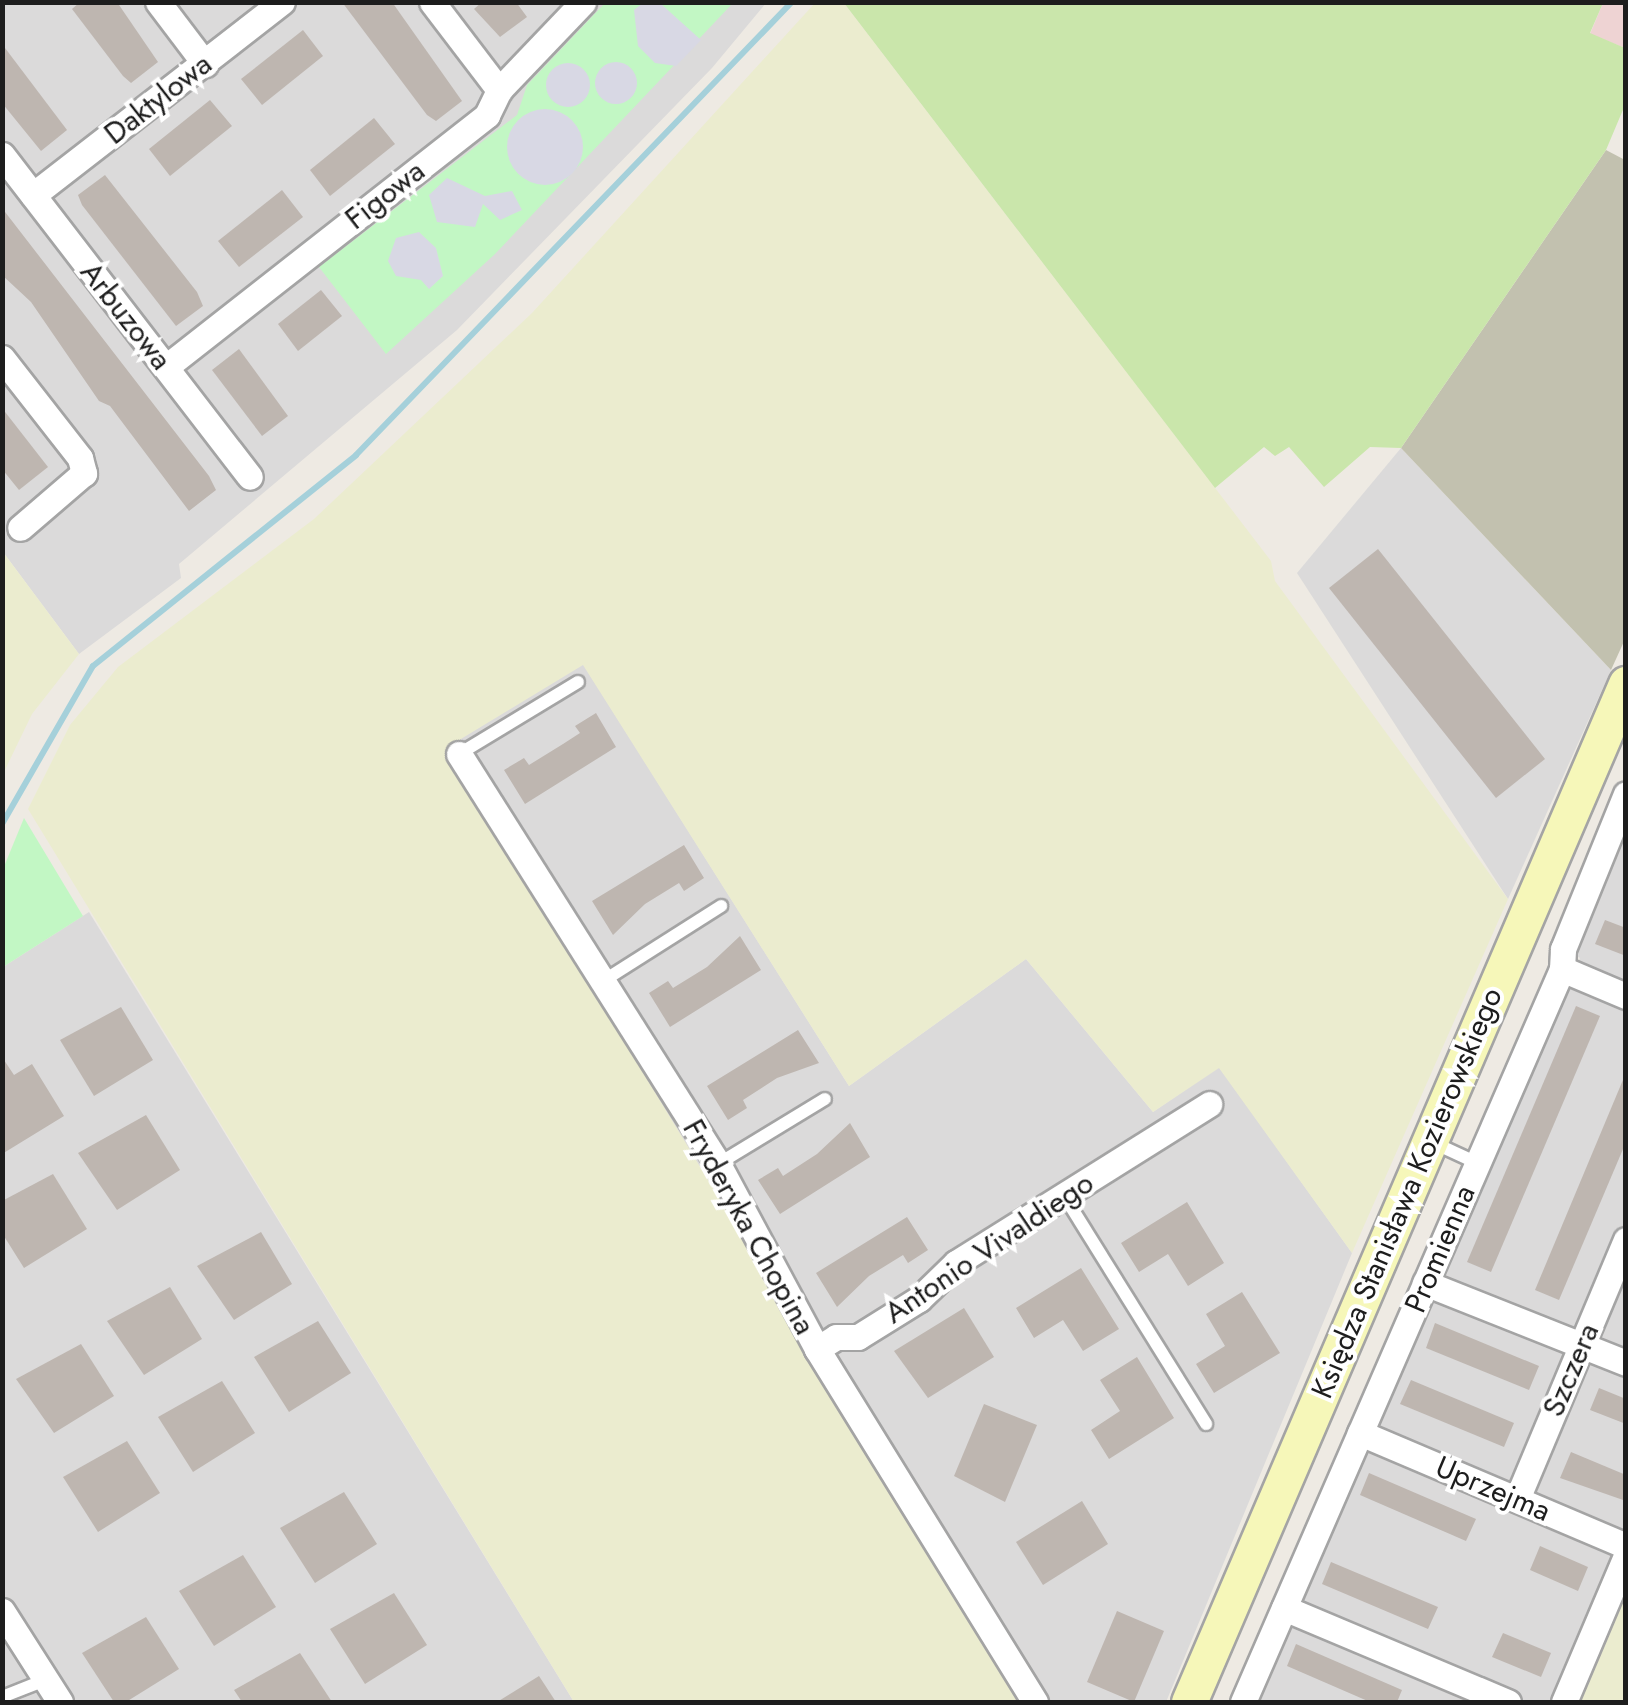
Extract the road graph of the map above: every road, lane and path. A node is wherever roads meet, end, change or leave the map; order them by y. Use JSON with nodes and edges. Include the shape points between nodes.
{"nodes":[{"id":1,"x":158,"y":2,"type":"edge"},
{"id":2,"x":282,"y":2,"type":"edge"},
{"id":3,"x":432,"y":2,"type":"edge"},
{"id":4,"x":583,"y":2,"type":"edge"},
{"id":5,"x":206,"y":64,"type":"junction"},
{"id":6,"x":499,"y":90,"type":"junction"},
{"id":7,"x":2,"y":155,"type":"edge"},
{"id":8,"x":33,"y":195,"type":"junction"},
{"id":9,"x":2,"y":358,"type":"edge"},
{"id":10,"x":166,"y":368,"type":"junction"},
{"id":11,"x":250,"y":476,"type":"dead end"},
{"id":12,"x":20,"y":528,"type":"dead end"},
{"id":13,"x":578,"y":682,"type":"dead end"},
{"id":14,"x":1626,"y":684,"type":"edge"},
{"id":15,"x":459,"y":754,"type":"joint"},
{"id":16,"x":1623,"y":809,"type":"edge"},
{"id":17,"x":721,"y":906,"type":"dead end"},
{"id":18,"x":1562,"y":969,"type":"junction"},
{"id":19,"x":603,"y":982,"type":"junction"},
{"id":20,"x":1626,"y":996,"type":"edge"},
{"id":21,"x":825,"y":1099,"type":"dead end"},
{"id":22,"x":1209,"y":1104,"type":"dead end"},
{"id":23,"x":1430,"y":1141,"type":"junction"},
{"id":24,"x":1477,"y":1163,"type":"junction"},
{"id":25,"x":718,"y":1164,"type":"junction"},
{"id":26,"x":1063,"y":1194,"type":"junction"},
{"id":27,"x":1626,"y":1240,"type":"edge"},
{"id":28,"x":1425,"y":1283,"type":"junction"},
{"id":29,"x":1581,"y":1346,"type":"junction"},
{"id":30,"x":817,"y":1349,"type":"junction"},
{"id":31,"x":1626,"y":1364,"type":"edge"},
{"id":32,"x":1206,"y":1424,"type":"dead end"},
{"id":33,"x":1360,"y":1432,"type":"junction"},
{"id":34,"x":1517,"y":1500,"type":"junction"},
{"id":35,"x":1626,"y":1546,"type":"edge"},
{"id":36,"x":1626,"y":1556,"type":"edge"},
{"id":37,"x":1284,"y":1608,"type":"junction"},
{"id":38,"x":2,"y":1611,"type":"edge"},
{"id":39,"x":46,"y":1680,"type":"junction"},
{"id":40,"x":2,"y":1697,"type":"edge"},
{"id":41,"x":60,"y":1702,"type":"edge"},
{"id":42,"x":1035,"y":1702,"type":"edge"},
{"id":43,"x":1189,"y":1702,"type":"edge"},
{"id":44,"x":1243,"y":1702,"type":"edge"},
{"id":45,"x":1508,"y":1702,"type":"edge"},
{"id":46,"x":1564,"y":1702,"type":"edge"}],
"edges":[{"from":1,"to":5,"type":"street"},
{"from":2,"to":5,"type":"street","name":"Daktylowa"},
{"from":3,"to":6,"type":"street"},
{"from":4,"to":6,"type":"street","name":"Figowa"},
{"from":5,"to":8,"type":"street","name":"Daktylowa"},
{"from":6,"to":10,"type":"street","name":"Figowa","via":[[487,115]]},
{"from":7,"to":8,"type":"street","name":"Arbuzowa"},
{"from":8,"to":10,"type":"street","name":"Arbuzowa"},
{"from":9,"to":12,"type":"street","via":[[80,458],[84,473]]},
{"from":10,"to":11,"type":"street","name":"Arbuzowa"},
{"from":13,"to":15,"type":"lane"},
{"from":14,"to":23,"type":"street","name":"Księdza Stanisława Kozierowskiego"},
{"from":15,"to":19,"type":"street","name":"Fryderyka Chopina"},
{"from":16,"to":18,"type":"street","name":"Promienna","via":[[1562,949]]},
{"from":17,"to":19,"type":"lane"},
{"from":18,"to":20,"type":"street"},
{"from":18,"to":24,"type":"street","name":"Promienna"},
{"from":19,"to":25,"type":"street","name":"Fryderyka Chopina"},
{"from":21,"to":25,"type":"lane"},
{"from":22,"to":26,"type":"street","name":"Antonio Vivaldiego"},
{"from":23,"to":24,"type":"lane"},
{"from":23,"to":43,"type":"street","name":"Księdza Stanisława Kozierowskiego"},
{"from":24,"to":28,"type":"street","name":"Promienna"},
{"from":25,"to":30,"type":"street","name":"Fryderyka Chopina"},
{"from":26,"to":30,"type":"street","name":"Antonio Vivaldiego","via":[[956,1263],[918,1299],[858,1336],[836,1337]]},
{"from":26,"to":32,"type":"lane"},
{"from":27,"to":29,"type":"street","name":"Szczera"},
{"from":28,"to":29,"type":"street"},
{"from":28,"to":33,"type":"street","name":"Promienna"},
{"from":29,"to":31,"type":"street"},
{"from":29,"to":34,"type":"street","name":"Szczera"},
{"from":30,"to":42,"type":"street","name":"Fryderyka Chopina"},
{"from":33,"to":34,"type":"street","name":"Uprzejma"},
{"from":33,"to":37,"type":"street","name":"Promienna"},
{"from":34,"to":35,"type":"street","name":"Uprzejma"},
{"from":36,"to":46,"type":"street"},
{"from":37,"to":44,"type":"street","name":"Promienna"},
{"from":37,"to":45,"type":"street"},
{"from":38,"to":39,"type":"street"},
{"from":39,"to":40,"type":"lane"},
{"from":39,"to":41,"type":"street"}]}
